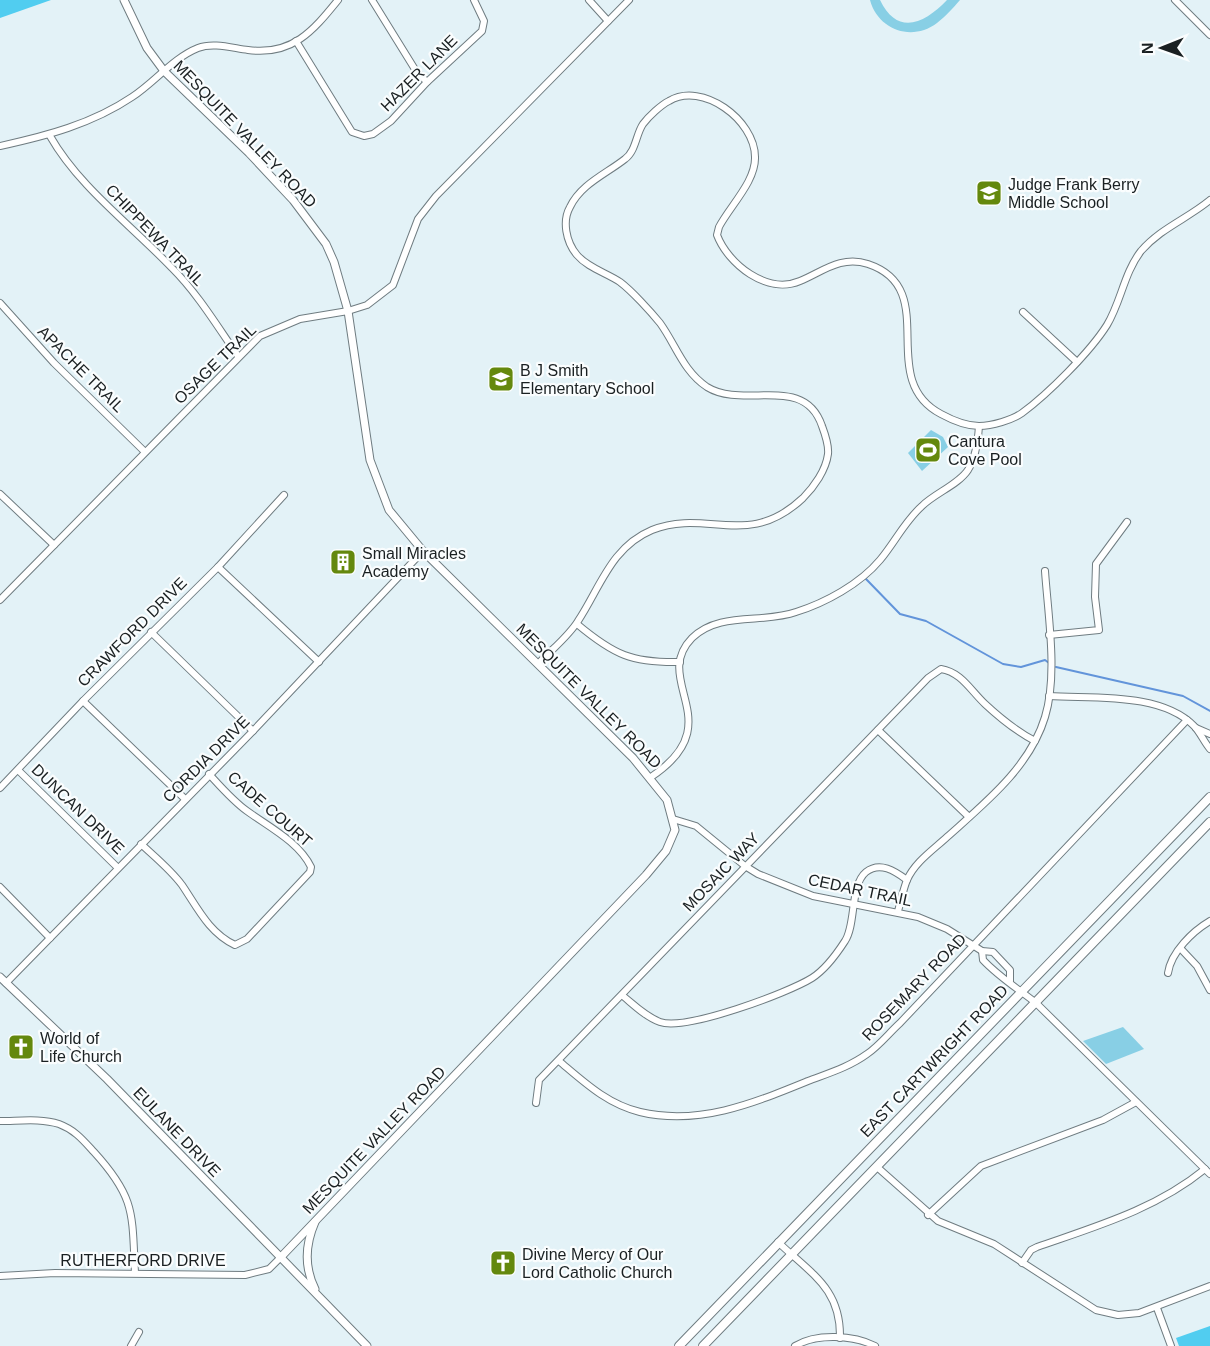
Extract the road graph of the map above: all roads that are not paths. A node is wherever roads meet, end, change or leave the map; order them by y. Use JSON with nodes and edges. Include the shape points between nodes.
{"nodes":[{"id":1,"x":124,"y":0,"type":"edge"},
{"id":2,"x":338,"y":0,"type":"edge"},
{"id":3,"x":372,"y":0,"type":"edge"},
{"id":4,"x":474,"y":0,"type":"edge"},
{"id":5,"x":589,"y":0,"type":"edge"},
{"id":6,"x":629,"y":0,"type":"edge"},
{"id":7,"x":1175,"y":0,"type":"edge"},
{"id":8,"x":608,"y":21,"type":"junction"},
{"id":9,"x":1210,"y":35,"type":"edge"},
{"id":10,"x":296,"y":41,"type":"junction"},
{"id":11,"x":164,"y":71,"type":"junction"},
{"id":12,"x":426,"y":82,"type":"junction"},
{"id":13,"x":50,"y":136,"type":"junction"},
{"id":14,"x":0,"y":146,"type":"edge"},
{"id":15,"x":1210,"y":200,"type":"edge"},
{"id":16,"x":0,"y":303,"type":"edge"},
{"id":17,"x":348,"y":311,"type":"junction"},
{"id":18,"x":1023,"y":312,"type":"dead end"},
{"id":19,"x":238,"y":356,"type":"junction"},
{"id":20,"x":1077,"y":362,"type":"junction"},
{"id":21,"x":979,"y":426,"type":"junction"},
{"id":22,"x":145,"y":452,"type":"junction"},
{"id":23,"x":0,"y":494,"type":"edge"},
{"id":24,"x":284,"y":495,"type":"dead end"},
{"id":25,"x":1127,"y":522,"type":"dead end"},
{"id":26,"x":54,"y":545,"type":"junction"},
{"id":27,"x":423,"y":551,"type":"junction"},
{"id":28,"x":218,"y":567,"type":"junction"},
{"id":29,"x":1046,"y":571,"type":"dead end"},
{"id":30,"x":0,"y":600,"type":"edge"},
{"id":31,"x":577,"y":624,"type":"junction"},
{"id":32,"x":151,"y":632,"type":"junction"},
{"id":33,"x":1049,"y":635,"type":"junction"},
{"id":34,"x":319,"y":662,"type":"junction"},
{"id":35,"x":680,"y":662,"type":"junction"},
{"id":36,"x":539,"y":663,"type":"junction"},
{"id":37,"x":1049,"y":696,"type":"junction"},
{"id":38,"x":83,"y":701,"type":"junction"},
{"id":39,"x":1187,"y":720,"type":"junction"},
{"id":40,"x":1196,"y":728,"type":"junction"},
{"id":41,"x":878,"y":729,"type":"junction"},
{"id":42,"x":253,"y":731,"type":"junction"},
{"id":43,"x":1210,"y":734,"type":"edge"},
{"id":44,"x":1035,"y":741,"type":"junction"},
{"id":45,"x":1210,"y":749,"type":"edge"},
{"id":46,"x":18,"y":770,"type":"junction"},
{"id":47,"x":209,"y":774,"type":"junction"},
{"id":48,"x":651,"y":777,"type":"junction"},
{"id":49,"x":0,"y":788,"type":"edge"},
{"id":50,"x":1210,"y":797,"type":"edge"},
{"id":51,"x":185,"y":799,"type":"junction"},
{"id":52,"x":969,"y":817,"type":"junction"},
{"id":53,"x":673,"y":819,"type":"junction"},
{"id":54,"x":1210,"y":822,"type":"edge"},
{"id":55,"x":141,"y":844,"type":"junction"},
{"id":56,"x":745,"y":866,"type":"junction"},
{"id":57,"x":118,"y":868,"type":"junction"},
{"id":58,"x":907,"y":880,"type":"junction"},
{"id":59,"x":0,"y":887,"type":"edge"},
{"id":60,"x":854,"y":903,"type":"junction"},
{"id":61,"x":898,"y":911,"type":"junction"},
{"id":62,"x":1210,"y":921,"type":"edge"},
{"id":63,"x":50,"y":938,"type":"junction"},
{"id":64,"x":974,"y":945,"type":"junction"},
{"id":65,"x":1181,"y":949,"type":"junction"},
{"id":66,"x":982,"y":951,"type":"junction"},
{"id":67,"x":1168,"y":973,"type":"dead end"},
{"id":68,"x":3,"y":980,"type":"edge"},
{"id":69,"x":1010,"y":981,"type":"junction"},
{"id":70,"x":1210,"y":990,"type":"edge"},
{"id":71,"x":1022,"y":992,"type":"junction"},
{"id":72,"x":623,"y":996,"type":"junction"},
{"id":73,"x":1036,"y":1003,"type":"junction"},
{"id":74,"x":559,"y":1061,"type":"junction"},
{"id":75,"x":1136,"y":1102,"type":"junction"},
{"id":76,"x":536,"y":1103,"type":"dead end"},
{"id":77,"x":0,"y":1121,"type":"edge"},
{"id":78,"x":877,"y":1167,"type":"junction"},
{"id":79,"x":1208,"y":1172,"type":"edge"},
{"id":80,"x":319,"y":1215,"type":"junction"},
{"id":81,"x":928,"y":1215,"type":"junction"},
{"id":82,"x":778,"y":1242,"type":"junction"},
{"id":83,"x":790,"y":1255,"type":"junction"},
{"id":84,"x":280,"y":1258,"type":"junction"},
{"id":85,"x":1022,"y":1263,"type":"junction"},
{"id":86,"x":135,"y":1273,"type":"junction"},
{"id":87,"x":0,"y":1276,"type":"edge"},
{"id":88,"x":1210,"y":1286,"type":"edge"},
{"id":89,"x":319,"y":1297,"type":"junction"},
{"id":90,"x":1157,"y":1308,"type":"junction"},
{"id":91,"x":139,"y":1332,"type":"dead end"},
{"id":92,"x":840,"y":1338,"type":"junction"},
{"id":93,"x":131,"y":1346,"type":"edge"},
{"id":94,"x":367,"y":1346,"type":"edge"},
{"id":95,"x":679,"y":1346,"type":"edge"},
{"id":96,"x":703,"y":1346,"type":"edge"},
{"id":97,"x":795,"y":1346,"type":"edge"},
{"id":98,"x":875,"y":1346,"type":"edge"},
{"id":99,"x":1171,"y":1346,"type":"edge"}],
"edges":[{"from":1,"to":11,"type":"street","name":"MESQUITE VALLEY ROAD","via":[[147,48]]},
{"from":2,"to":10,"type":"street","via":[[312,33]]},
{"from":3,"to":12,"type":"street"},
{"from":4,"to":12,"type":"street","name":"HAZER LANE","via":[[484,21],[482,30]]},
{"from":5,"to":8,"type":"street"},
{"from":6,"to":8,"type":"street","name":"OSAGE TRAIL"},
{"from":7,"to":9,"type":"street"},
{"from":8,"to":17,"type":"street","name":"OSAGE TRAIL","via":[[436,196],[418,219],[393,285],[367,305]]},
{"from":10,"to":11,"type":"street","via":[[269,51],[200,47]]},
{"from":10,"to":12,"type":"street","name":"HAZER LANE","via":[[352,132],[364,136],[391,121]]},
{"from":11,"to":13,"type":"street","via":[[115,108]]},
{"from":11,"to":17,"type":"street","name":"MESQUITE VALLEY ROAD","via":[[307,216],[334,262]]},
{"from":13,"to":14,"type":"street"},
{"from":13,"to":19,"type":"street","name":"CHIPPEWA TRAIL","via":[[59,152],[97,194],[187,285]]},
{"from":15,"to":20,"type":"street","via":[[1165,228],[1140,253],[1107,324]]},
{"from":16,"to":22,"type":"street","name":"APACHE TRAIL","via":[[54,363]]},
{"from":17,"to":19,"type":"street","name":"OSAGE TRAIL","via":[[285,324],[260,336]]},
{"from":17,"to":27,"type":"street","name":"MESQUITE VALLEY ROAD","via":[[370,460],[390,510]]},
{"from":18,"to":20,"type":"street"},
{"from":19,"to":22,"type":"street","name":"OSAGE TRAIL"},
{"from":20,"to":21,"type":"street","via":[[1021,414]]},
{"from":21,"to":31,"type":"street","via":[[938,412],[924,403],[915,390],[906,355],[908,309],[904,295],[887,274],[865,262],[838,262],[798,282],[774,283],[759,279],[735,262],[717,235],[754,169],[753,142],[742,125],[713,101],[682,94],[667,101],[644,123],[629,156],[577,194],[568,210],[568,238],[577,254],[622,284],[661,325],[696,378],[721,394],[734,397],[786,394],[800,399],[813,408],[820,421],[828,453],[805,496],[771,520],[737,527],[680,523],[638,537],[608,567]]},
{"from":21,"to":35,"type":"street","via":[[978,445],[968,470],[914,513],[879,561],[848,587],[796,613],[765,620],[723,621],[703,629],[691,639]]},
{"from":22,"to":26,"type":"street","name":"OSAGE TRAIL"},
{"from":23,"to":26,"type":"street"},
{"from":24,"to":28,"type":"street","name":"CRAWFORD DRIVE"},
{"from":25,"to":33,"type":"street","via":[[1096,564],[1099,630]]},
{"from":26,"to":30,"type":"street","name":"OSAGE TRAIL"},
{"from":27,"to":34,"type":"street","name":"CORDIA DRIVE"},
{"from":27,"to":36,"type":"street","name":"MESQUITE VALLEY ROAD"},
{"from":28,"to":32,"type":"street","name":"CRAWFORD DRIVE"},
{"from":28,"to":34,"type":"street"},
{"from":29,"to":33,"type":"street"},
{"from":31,"to":35,"type":"street","via":[[630,658]]},
{"from":31,"to":36,"type":"street"},
{"from":32,"to":38,"type":"street","name":"CRAWFORD DRIVE"},
{"from":32,"to":42,"type":"street"},
{"from":33,"to":37,"type":"street"},
{"from":34,"to":42,"type":"street","name":"CORDIA DRIVE"},
{"from":35,"to":48,"type":"street","via":[[688,736],[670,765]]},
{"from":36,"to":48,"type":"street","name":"MESQUITE VALLEY ROAD"},
{"from":37,"to":39,"type":"street","via":[[1152,703],[1170,708]]},
{"from":37,"to":44,"type":"street","via":[[1046,717]]},
{"from":38,"to":46,"type":"street","name":"CRAWFORD DRIVE"},
{"from":38,"to":51,"type":"street"},
{"from":39,"to":40,"type":"street"},
{"from":39,"to":64,"type":"street","name":"ROSEMARY ROAD"},
{"from":40,"to":43,"type":"street"},
{"from":40,"to":45,"type":"street"},
{"from":41,"to":44,"type":"street","name":"MOSAIC WAY","via":[[941,669],[953,671],[1018,733]]},
{"from":41,"to":52,"type":"street"},
{"from":41,"to":56,"type":"street","name":"MOSAIC WAY"},
{"from":42,"to":47,"type":"street","name":"CORDIA DRIVE"},
{"from":44,"to":52,"type":"street","via":[[1010,776]]},
{"from":46,"to":49,"type":"street","name":"CRAWFORD DRIVE"},
{"from":46,"to":57,"type":"street","name":"DUNCAN DRIVE"},
{"from":47,"to":51,"type":"street","name":"CORDIA DRIVE"},
{"from":47,"to":55,"type":"street","name":"CADE COURT","via":[[248,811],[279,832],[311,867],[310,873],[247,939],[235,945],[221,936],[175,878]]},
{"from":48,"to":53,"type":"street","name":"MESQUITE VALLEY ROAD","via":[[667,800]]},
{"from":50,"to":71,"type":"main road","name":"EAST CARTWRIGHT ROAD"},
{"from":51,"to":55,"type":"street","name":"CORDIA DRIVE"},
{"from":52,"to":58,"type":"street","via":[[918,863]]},
{"from":53,"to":56,"type":"street","name":"CEDAR TRAIL","via":[[696,826]]},
{"from":53,"to":80,"type":"street","name":"MESQUITE VALLEY ROAD","via":[[671,842],[646,875]]},
{"from":54,"to":73,"type":"main road","name":"EAST CARTWRIGHT ROAD"},
{"from":55,"to":57,"type":"street","name":"CORDIA DRIVE"},
{"from":56,"to":60,"type":"street","name":"CEDAR TRAIL","via":[[813,896]]},
{"from":56,"to":72,"type":"street","name":"MOSAIC WAY"},
{"from":57,"to":63,"type":"street","name":"CORDIA DRIVE"},
{"from":58,"to":60,"type":"street","via":[[889,868],[869,870],[862,876]]},
{"from":58,"to":61,"type":"street"},
{"from":59,"to":63,"type":"street"},
{"from":60,"to":61,"type":"street","name":"CEDAR TRAIL"},
{"from":60,"to":72,"type":"street","via":[[848,938],[831,962],[812,978],[764,999],[675,1024],[661,1022]]},
{"from":61,"to":64,"type":"street","name":"CEDAR TRAIL","via":[[947,929]]},
{"from":62,"to":65,"type":"street"},
{"from":63,"to":68,"type":"street","name":"CORDIA DRIVE"},
{"from":64,"to":66,"type":"street","name":"CEDAR TRAIL"},
{"from":64,"to":74,"type":"street","name":"ROSEMARY ROAD","via":[[868,1053],[846,1067],[753,1103],[684,1117],[640,1112],[595,1091]]},
{"from":65,"to":67,"type":"street","via":[[1171,961]]},
{"from":65,"to":70,"type":"street","via":[[1197,966]]},
{"from":66,"to":69,"type":"street","name":"CEDAR TRAIL","via":[[983,960],[1001,979]]},
{"from":66,"to":69,"type":"street","name":"CEDAR TRAIL","via":[[993,952],[1010,970]]},
{"from":68,"to":84,"type":"street","name":"EULANE DRIVE","via":[[107,1079]]},
{"from":69,"to":71,"type":"street","name":"CEDAR TRAIL"},
{"from":71,"to":73,"type":"street","name":"CEDAR TRAIL"},
{"from":71,"to":82,"type":"main road","name":"EAST CARTWRIGHT ROAD"},
{"from":72,"to":74,"type":"street","name":"MOSAIC WAY"},
{"from":73,"to":75,"type":"street","name":"CEDAR TRAIL"},
{"from":73,"to":78,"type":"main road","name":"EAST CARTWRIGHT ROAD"},
{"from":74,"to":76,"type":"street","name":"MOSAIC WAY","via":[[538,1080]]},
{"from":75,"to":79,"type":"street","name":"CEDAR TRAIL"},
{"from":75,"to":81,"type":"street","via":[[1103,1120],[981,1166]]},
{"from":77,"to":86,"type":"street","via":[[38,1120],[75,1131],[115,1175],[132,1217]]},
{"from":78,"to":81,"type":"street"},
{"from":78,"to":83,"type":"main road","name":"EAST CARTWRIGHT ROAD"},
{"from":79,"to":85,"type":"street","via":[[1154,1204],[1037,1247]]},
{"from":80,"to":84,"type":"street","name":"MESQUITE VALLEY ROAD"},
{"from":80,"to":89,"type":"street","via":[[307,1257],[311,1281]]},
{"from":81,"to":85,"type":"street","via":[[994,1244]]},
{"from":82,"to":83,"type":"street"},
{"from":82,"to":95,"type":"main road","name":"EAST CARTWRIGHT ROAD"},
{"from":83,"to":92,"type":"street","via":[[836,1302]]},
{"from":83,"to":96,"type":"main road","name":"EAST CARTWRIGHT ROAD"},
{"from":84,"to":86,"type":"street","name":"RUTHERFORD DRIVE","via":[[270,1269],[257,1274]]},
{"from":84,"to":89,"type":"street"},
{"from":85,"to":90,"type":"street","via":[[1102,1312],[1127,1314]]},
{"from":86,"to":87,"type":"street","name":"RUTHERFORD DRIVE"},
{"from":88,"to":90,"type":"street"},
{"from":89,"to":94,"type":"street"},
{"from":90,"to":99,"type":"street"},
{"from":91,"to":93,"type":"street"},
{"from":92,"to":97,"type":"street"},
{"from":92,"to":98,"type":"street"}]}
